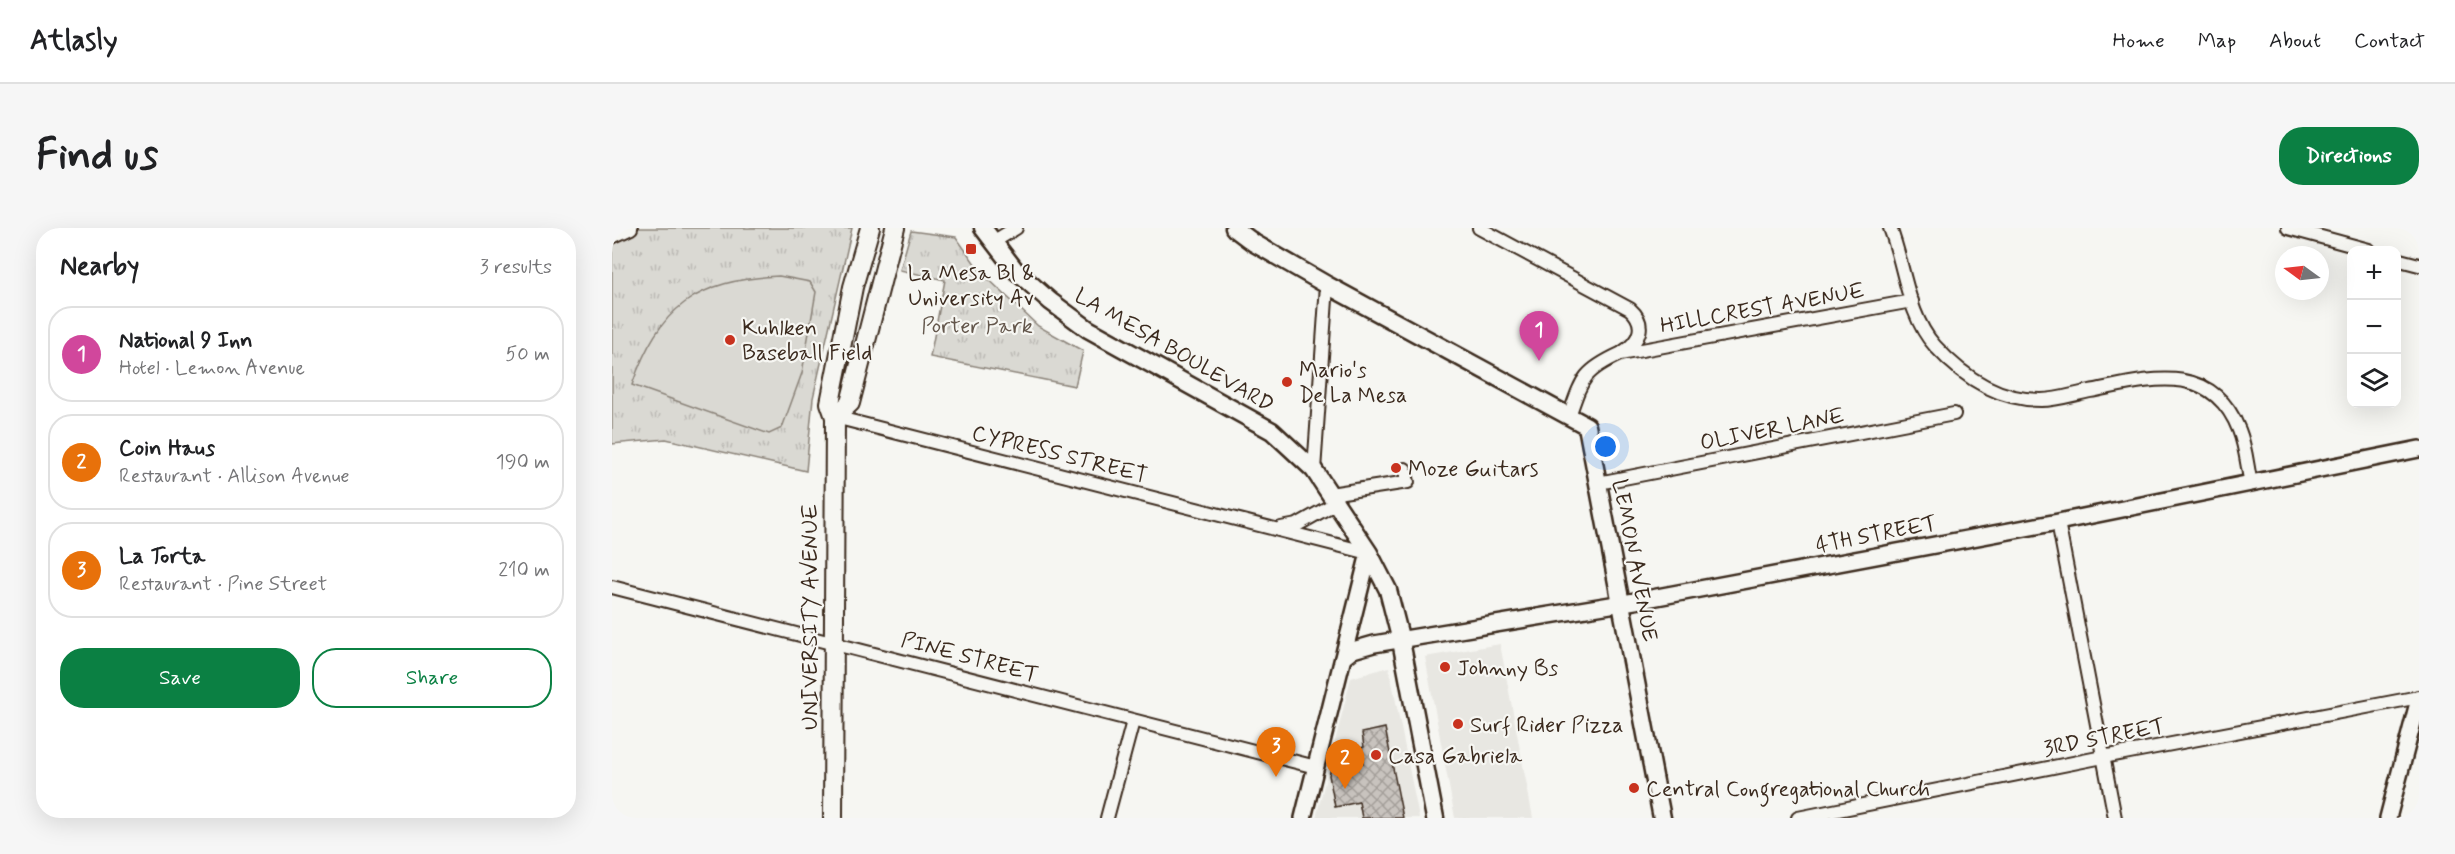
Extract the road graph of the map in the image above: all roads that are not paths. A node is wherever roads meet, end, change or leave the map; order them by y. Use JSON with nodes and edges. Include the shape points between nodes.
{"nodes":[{"id":1,"x":630,"y":228,"type":"edge"},
{"id":2,"x":870,"y":228,"type":"edge"},
{"id":3,"x":895,"y":228,"type":"edge"},
{"id":4,"x":1016,"y":228,"type":"edge"},
{"id":5,"x":1233,"y":228,"type":"edge"},
{"id":6,"x":1479,"y":228,"type":"edge"},
{"id":7,"x":1890,"y":228,"type":"edge"},
{"id":8,"x":2288,"y":228,"type":"edge"},
{"id":9,"x":2323,"y":233,"type":"edge"},
{"id":10,"x":988,"y":235,"type":"edge"},
{"id":11,"x":612,"y":237,"type":"edge"},
{"id":12,"x":2358,"y":246,"type":"edge"},
{"id":13,"x":2401,"y":260,"type":"edge"},
{"id":14,"x":2419,"y":265,"type":"edge"},
{"id":15,"x":1327,"y":285,"type":"junction"},
{"id":16,"x":1912,"y":301,"type":"junction"},
{"id":17,"x":1620,"y":354,"type":"junction"},
{"id":18,"x":1954,"y":414,"type":"dead end"},
{"id":19,"x":1569,"y":416,"type":"junction"},
{"id":20,"x":835,"y":417,"type":"junction"},
{"id":21,"x":2419,"y":449,"type":"edge"},
{"id":22,"x":1405,"y":469,"type":"dead end"},
{"id":23,"x":1314,"y":470,"type":"junction"},
{"id":24,"x":1598,"y":483,"type":"junction"},
{"id":25,"x":2251,"y":484,"type":"junction"},
{"id":26,"x":1333,"y":499,"type":"junction"},
{"id":27,"x":2058,"y":522,"type":"junction"},
{"id":28,"x":1274,"y":529,"type":"junction"},
{"id":29,"x":1369,"y":553,"type":"junction"},
{"id":30,"x":612,"y":587,"type":"edge"},
{"id":31,"x":1621,"y":604,"type":"junction"},
{"id":32,"x":1401,"y":641,"type":"junction"},
{"id":33,"x":833,"y":642,"type":"junction"},
{"id":34,"x":1343,"y":658,"type":"junction"},
{"id":35,"x":2419,"y":698,"type":"edge"},
{"id":36,"x":1133,"y":721,"type":"junction"},
{"id":37,"x":2103,"y":757,"type":"junction"},
{"id":38,"x":1316,"y":767,"type":"junction"},
{"id":39,"x":832,"y":818,"type":"edge"},
{"id":40,"x":1107,"y":818,"type":"edge"},
{"id":41,"x":1303,"y":818,"type":"edge"},
{"id":42,"x":1435,"y":818,"type":"edge"},
{"id":43,"x":1662,"y":818,"type":"edge"},
{"id":44,"x":1798,"y":818,"type":"edge"},
{"id":45,"x":2115,"y":818,"type":"edge"},
{"id":46,"x":2388,"y":818,"type":"edge"}],
"edges":[{"from":1,"to":11,"type":"street"},
{"from":2,"to":20,"type":"main road","name":"UNIVERSITY AVENUE","via":[[853,287],[830,403]]},
{"from":3,"to":20,"type":"main road","via":[[850,403]]},
{"from":4,"to":10,"type":"street"},
{"from":5,"to":15,"type":"main road","name":"LEMON AVENUE"},
{"from":6,"to":17,"type":"street","name":"HILLCREST AVENUE","via":[[1634,313],[1640,323],[1640,334]]},
{"from":7,"to":16,"type":"street"},
{"from":8,"to":9,"type":"street"},
{"from":9,"to":12,"type":"street"},
{"from":10,"to":23,"type":"main road","name":"LA MESA BOULEVARD","via":[[1016,271],[1088,329],[1272,431]]},
{"from":13,"to":14,"type":"street"},
{"from":15,"to":19,"type":"main road","name":"LEMON AVENUE"},
{"from":15,"to":23,"type":"street"},
{"from":16,"to":17,"type":"street","name":"HILLCREST AVENUE"},
{"from":16,"to":25,"type":"street","via":[[1934,345],[1970,379],[2001,394],[2042,400],[2163,378],[2197,385],[2217,398],[2236,423]]},
{"from":17,"to":19,"type":"street","name":"HILLCREST AVENUE","via":[[1594,366],[1585,377]]},
{"from":18,"to":24,"type":"street","name":"OLIVER LANE"},
{"from":19,"to":24,"type":"main road","name":"LEMON AVENUE","via":[[1587,426]]},
{"from":20,"to":28,"type":"street","name":"CYPRESS STREET"},
{"from":20,"to":33,"type":"main road","name":"UNIVERSITY AVENUE"},
{"from":21,"to":25,"type":"street","name":"4TH STREET"},
{"from":22,"to":26,"type":"street","via":[[1408,482]]},
{"from":23,"to":26,"type":"main road","name":"LA MESA BOULEVARD"},
{"from":24,"to":31,"type":"main road","name":"LEMON AVENUE"},
{"from":25,"to":27,"type":"street","name":"4TH STREET"},
{"from":26,"to":28,"type":"street","name":"CYPRESS STREET","via":[[1297,525]]},
{"from":26,"to":29,"type":"main road","name":"LA MESA BOULEVARD"},
{"from":27,"to":31,"type":"street","name":"4TH STREET"},
{"from":27,"to":37,"type":"street"},
{"from":28,"to":29,"type":"street","name":"CYPRESS STREET"},
{"from":29,"to":32,"type":"main road","name":"LA MESA BOULEVARD","via":[[1388,590]]},
{"from":29,"to":34,"type":"street"},
{"from":30,"to":33,"type":"street","name":"PINE STREET"},
{"from":31,"to":32,"type":"street","name":"4TH STREET"},
{"from":31,"to":43,"type":"main road","name":"LEMON AVENUE"},
{"from":32,"to":34,"type":"street","name":"4TH STREET","via":[[1353,650]]},
{"from":32,"to":42,"type":"main road","name":"LA MESA BOULEVARD"},
{"from":33,"to":36,"type":"street","name":"PINE STREET"},
{"from":33,"to":39,"type":"main road","name":"UNIVERSITY AVENUE"},
{"from":34,"to":38,"type":"street"},
{"from":35,"to":37,"type":"street","name":"3RD STREET"},
{"from":35,"to":46,"type":"street"},
{"from":36,"to":38,"type":"street","name":"PINE STREET"},
{"from":36,"to":40,"type":"street"},
{"from":37,"to":44,"type":"street","name":"3RD STREET"},
{"from":37,"to":45,"type":"street"},
{"from":38,"to":41,"type":"street"}]}
